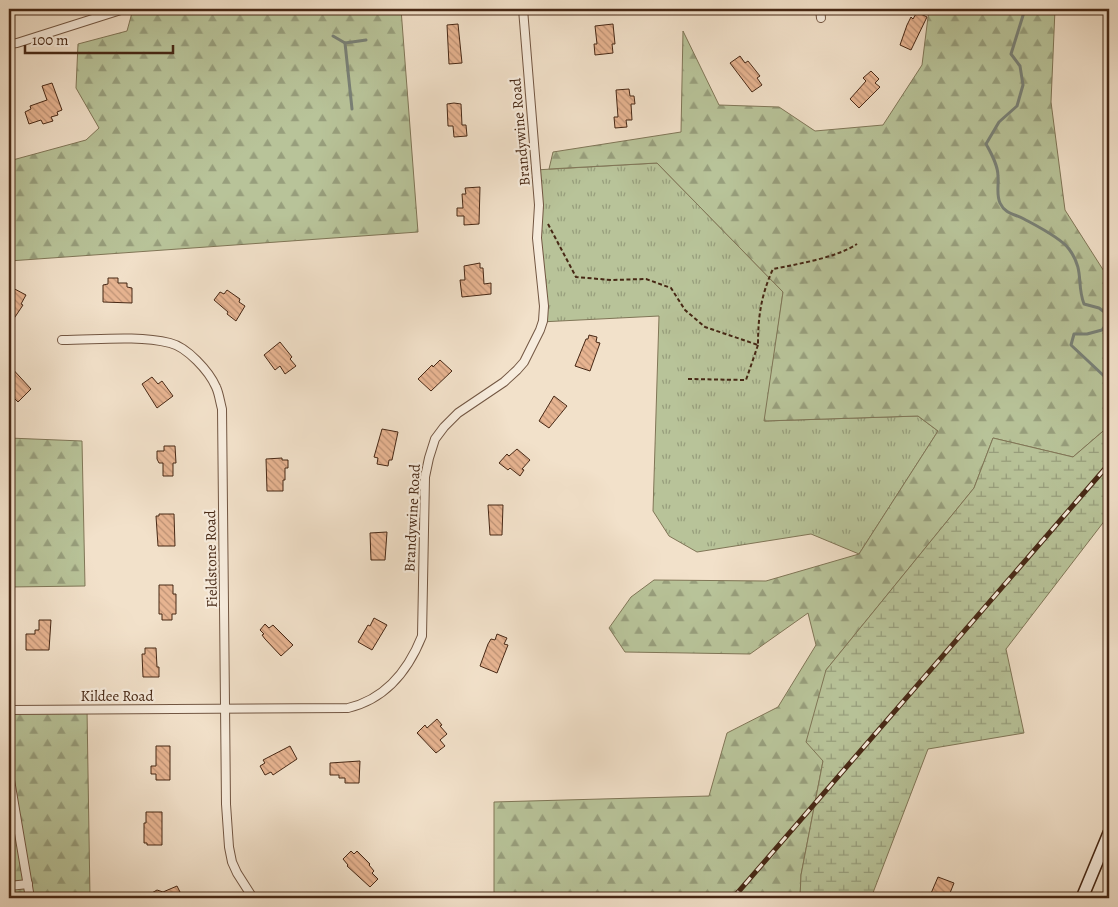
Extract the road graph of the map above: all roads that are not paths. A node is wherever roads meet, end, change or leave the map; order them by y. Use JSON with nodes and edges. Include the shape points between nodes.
{"nodes":[{"id":1,"x":124,"y":9,"type":"edge"},
{"id":2,"x":523,"y":9,"type":"edge"},
{"id":3,"x":820,"y":9,"type":"edge"},
{"id":4,"x":821,"y":18,"type":"dead end"},
{"id":5,"x":9,"y":44,"type":"edge"},
{"id":6,"x":62,"y":340,"type":"dead end"},
{"id":7,"x":9,"y":710,"type":"edge"},
{"id":8,"x":226,"y":710,"type":"junction"},
{"id":9,"x":9,"y":774,"type":"edge"},
{"id":10,"x":1109,"y":833,"type":"edge"},
{"id":11,"x":28,"y":884,"type":"junction"},
{"id":12,"x":9,"y":886,"type":"edge"},
{"id":13,"x":30,"y":898,"type":"edge"},
{"id":14,"x":253,"y":898,"type":"edge"},
{"id":15,"x":1082,"y":898,"type":"edge"}],
"edges":[{"from":1,"to":5,"type":"street"},
{"from":2,"to":8,"type":"street","name":"Brandywine Road","via":[[539,205],[537,238],[543,322],[524,362],[504,382],[458,413],[444,427],[428,458],[422,636],[396,681],[384,692],[358,706]]},
{"from":3,"to":4,"type":"street"},
{"from":6,"to":8,"type":"street","name":"Fieldstone Road","via":[[141,339],[170,343],[196,359],[217,388],[222,409]]},
{"from":7,"to":8,"type":"street","name":"Kildee Road"},
{"from":8,"to":14,"type":"street","name":"Fieldstone Road","via":[[229,847],[237,873]]},
{"from":9,"to":11,"type":"street"},
{"from":10,"to":15,"type":"street"},
{"from":11,"to":12,"type":"street"},
{"from":11,"to":13,"type":"street"}]}
